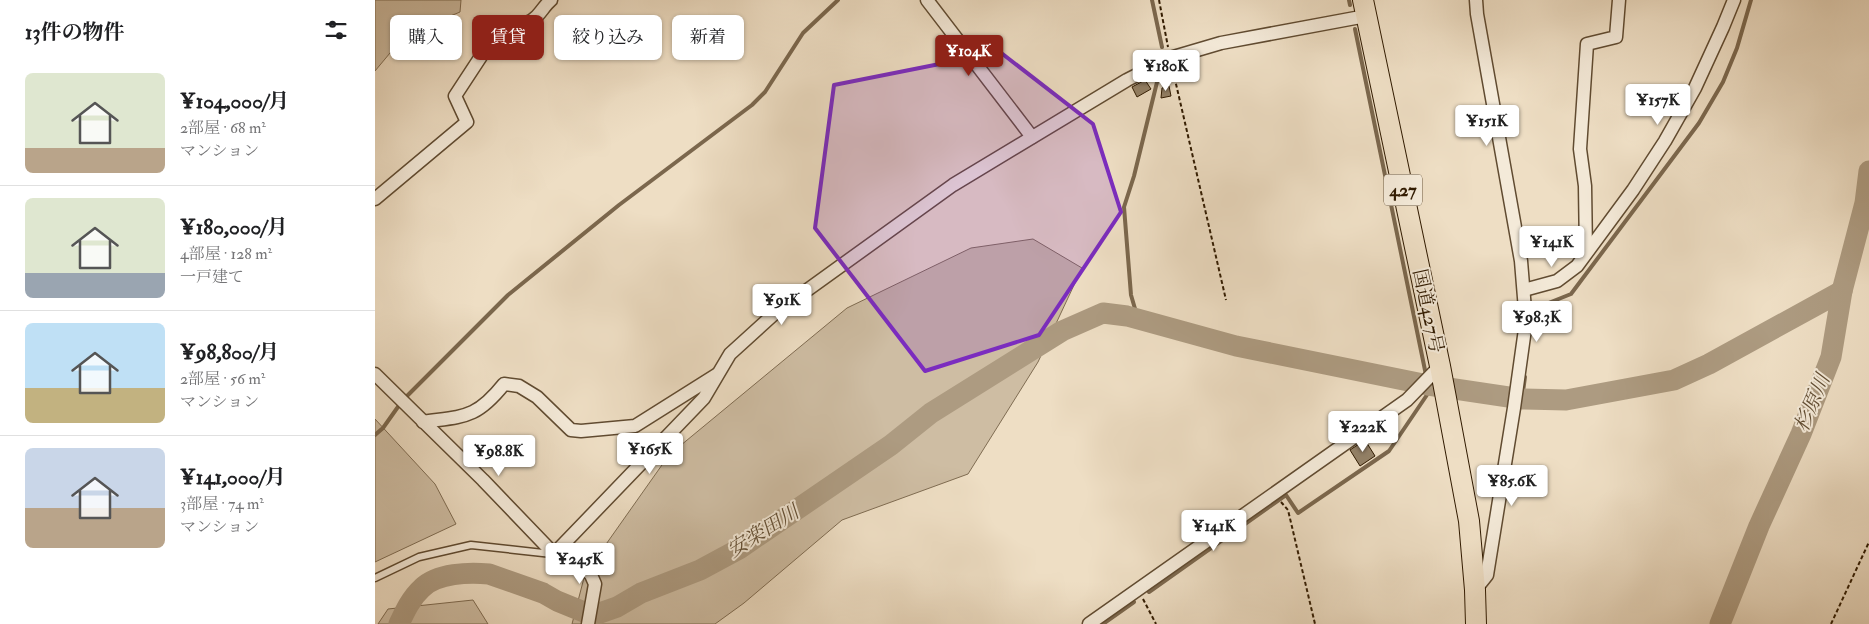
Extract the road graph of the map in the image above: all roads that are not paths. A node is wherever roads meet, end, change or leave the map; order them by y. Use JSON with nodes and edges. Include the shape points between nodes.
{"nodes":[{"id":1,"x":551,"y":0,"type":"edge"},
{"id":2,"x":927,"y":0,"type":"edge"},
{"id":3,"x":1476,"y":0,"type":"edge"},
{"id":4,"x":1619,"y":0,"type":"edge"},
{"id":5,"x":1734,"y":0,"type":"edge"},
{"id":6,"x":1365,"y":8,"type":"edge"},
{"id":7,"x":1032,"y":137,"type":"junction"},
{"id":8,"x":375,"y":199,"type":"edge"},
{"id":9,"x":1586,"y":252,"type":"junction"},
{"id":10,"x":1524,"y":290,"type":"junction"},
{"id":11,"x":375,"y":374,"type":"edge"},
{"id":12,"x":717,"y":375,"type":"junction"},
{"id":13,"x":1432,"y":378,"type":"junction"},
{"id":14,"x":423,"y":422,"type":"junction"},
{"id":15,"x":554,"y":554,"type":"junction"},
{"id":16,"x":375,"y":578,"type":"edge"},
{"id":17,"x":1475,"y":590,"type":"junction"},
{"id":18,"x":587,"y":624,"type":"edge"},
{"id":19,"x":1089,"y":624,"type":"edge"},
{"id":20,"x":1476,"y":624,"type":"edge"}],
"edges":[{"from":1,"to":8,"type":"street","via":[[537,17],[495,35],[455,96],[467,122]]},
{"from":2,"to":7,"type":"street"},
{"from":3,"to":10,"type":"street"},
{"from":4,"to":9,"type":"street","via":[[1616,37],[1587,44],[1580,149],[1585,186]]},
{"from":5,"to":9,"type":"street","via":[[1695,88],[1665,141]]},
{"from":6,"to":7,"type":"street","via":[[1170,58]]},
{"from":6,"to":13,"type":"highway","name":"国道427号","number":"427"},
{"from":7,"to":12,"type":"street","via":[[953,185],[774,314],[730,354]]},
{"from":9,"to":10,"type":"street","via":[[1577,266],[1562,278]]},
{"from":10,"to":17,"type":"street","via":[[1526,322],[1487,575]]},
{"from":11,"to":14,"type":"street"},
{"from":12,"to":14,"type":"street","via":[[635,426],[581,432],[571,430],[537,397],[519,386],[504,384],[477,412]]},
{"from":12,"to":15,"type":"street","via":[[704,398]]},
{"from":13,"to":17,"type":"highway","name":"国道427号","number":"427","via":[[1447,401],[1469,521]]},
{"from":13,"to":19,"type":"street","via":[[1407,400]]},
{"from":14,"to":15,"type":"street"},
{"from":15,"to":16,"type":"lane","via":[[471,546],[419,557]]},
{"from":15,"to":18,"type":"street","via":[[581,566],[595,584]]},
{"from":17,"to":20,"type":"highway","name":"国道427号","number":"427"}]}
